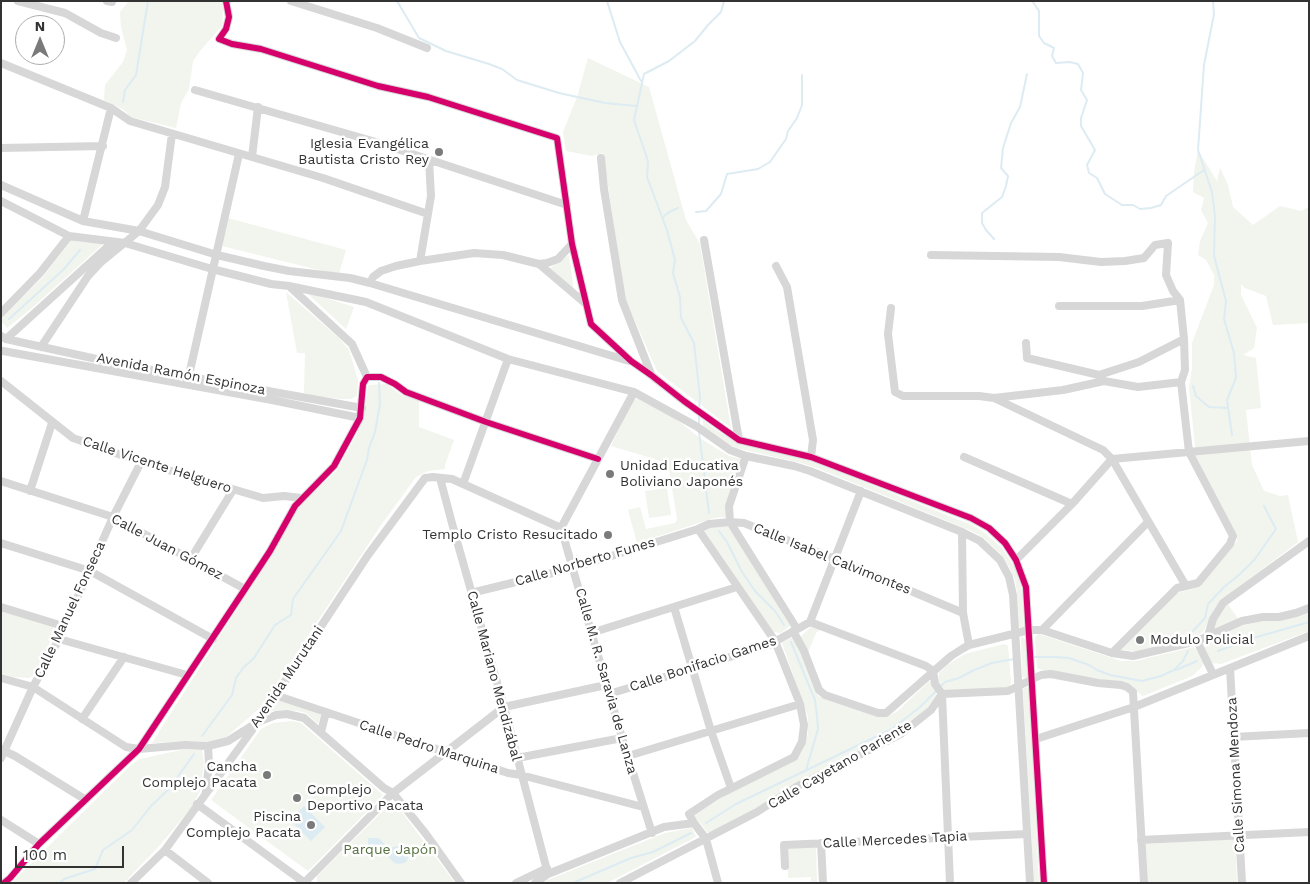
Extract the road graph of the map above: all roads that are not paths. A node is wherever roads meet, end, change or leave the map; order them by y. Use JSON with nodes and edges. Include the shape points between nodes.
{"nodes":[{"id":1,"x":18,"y":1,"type":"edge"},
{"id":2,"x":226,"y":1,"type":"edge"},
{"id":3,"x":291,"y":1,"type":"edge"},
{"id":4,"x":116,"y":38,"type":"dead end"},
{"id":5,"x":427,"y":48,"type":"dead end"},
{"id":6,"x":1,"y":63,"type":"edge"},
{"id":7,"x":195,"y":90,"type":"dead end"},
{"id":8,"x":258,"y":107,"type":"junction"},
{"id":9,"x":112,"y":108,"type":"junction"},
{"id":10,"x":172,"y":134,"type":"junction"},
{"id":11,"x":102,"y":146,"type":"junction"},
{"id":12,"x":1,"y":148,"type":"edge"},
{"id":13,"x":239,"y":154,"type":"junction"},
{"id":14,"x":252,"y":157,"type":"junction"},
{"id":15,"x":601,"y":158,"type":"dead end"},
{"id":16,"x":429,"y":160,"type":"junction"},
{"id":17,"x":1,"y":185,"type":"edge"},
{"id":18,"x":1,"y":201,"type":"edge"},
{"id":19,"x":568,"y":205,"type":"junction"},
{"id":20,"x":428,"y":214,"type":"junction"},
{"id":21,"x":83,"y":221,"type":"junction"},
{"id":22,"x":139,"y":231,"type":"junction"},
{"id":23,"x":69,"y":236,"type":"junction"},
{"id":24,"x":704,"y":240,"type":"dead end"},
{"id":25,"x":113,"y":242,"type":"junction"},
{"id":26,"x":125,"y":243,"type":"junction"},
{"id":27,"x":572,"y":244,"type":"junction"},
{"id":28,"x":217,"y":255,"type":"junction"},
{"id":29,"x":931,"y":255,"type":"dead end"},
{"id":30,"x":420,"y":261,"type":"junction"},
{"id":31,"x":539,"y":264,"type":"junction"},
{"id":32,"x":776,"y":266,"type":"dead end"},
{"id":33,"x":212,"y":269,"type":"junction"},
{"id":34,"x":276,"y":269,"type":"junction"},
{"id":35,"x":271,"y":284,"type":"junction"},
{"id":36,"x":370,"y":284,"type":"junction"},
{"id":37,"x":289,"y":286,"type":"junction"},
{"id":38,"x":1180,"y":300,"type":"junction"},
{"id":39,"x":586,"y":304,"type":"junction"},
{"id":40,"x":1059,"y":306,"type":"dead end"},
{"id":41,"x":891,"y":308,"type":"dead end"},
{"id":42,"x":1,"y":313,"type":"edge"},
{"id":43,"x":3,"y":338,"type":"edge"},
{"id":44,"x":1184,"y":339,"type":"junction"},
{"id":45,"x":1026,"y":343,"type":"dead end"},
{"id":46,"x":41,"y":347,"type":"junction"},
{"id":47,"x":2,"y":353,"type":"edge"},
{"id":48,"x":508,"y":359,"type":"junction"},
{"id":49,"x":631,"y":361,"type":"junction"},
{"id":50,"x":652,"y":374,"type":"junction"},
{"id":51,"x":189,"y":375,"type":"junction"},
{"id":52,"x":367,"y":376,"type":"junction"},
{"id":53,"x":1102,"y":378,"type":"junction"},
{"id":54,"x":1,"y":381,"type":"edge"},
{"id":55,"x":1181,"y":382,"type":"junction"},
{"id":56,"x":634,"y":392,"type":"junction"},
{"id":57,"x":994,"y":398,"type":"junction"},
{"id":58,"x":684,"y":401,"type":"junction"},
{"id":59,"x":362,"y":408,"type":"junction"},
{"id":60,"x":676,"y":414,"type":"junction"},
{"id":61,"x":360,"y":418,"type":"junction"},
{"id":62,"x":486,"y":422,"type":"junction"},
{"id":63,"x":52,"y":423,"type":"junction"},
{"id":64,"x":739,"y":440,"type":"junction"},
{"id":65,"x":1309,"y":441,"type":"edge"},
{"id":66,"x":1189,"y":452,"type":"junction"},
{"id":67,"x":746,"y":456,"type":"junction"},
{"id":68,"x":811,"y":457,"type":"junction"},
{"id":69,"x":964,"y":457,"type":"dead end"},
{"id":70,"x":598,"y":458,"type":"junction"},
{"id":71,"x":1112,"y":460,"type":"junction"},
{"id":72,"x":141,"y":462,"type":"junction"},
{"id":73,"x":440,"y":478,"type":"junction"},
{"id":74,"x":1,"y":481,"type":"edge"},
{"id":75,"x":464,"y":484,"type":"junction"},
{"id":76,"x":233,"y":490,"type":"junction"},
{"id":77,"x":30,"y":491,"type":"junction"},
{"id":78,"x":861,"y":491,"type":"junction"},
{"id":79,"x":301,"y":498,"type":"junction"},
{"id":80,"x":1072,"y":504,"type":"junction"},
{"id":81,"x":113,"y":517,"type":"junction"},
{"id":82,"x":730,"y":522,"type":"junction"},
{"id":83,"x":1148,"y":522,"type":"junction"},
{"id":84,"x":561,"y":528,"type":"junction"},
{"id":85,"x":698,"y":529,"type":"junction"},
{"id":86,"x":962,"y":532,"type":"junction"},
{"id":87,"x":1309,"y":540,"type":"edge"},
{"id":88,"x":1,"y":543,"type":"edge"},
{"id":89,"x":835,"y":559,"type":"junction"},
{"id":90,"x":190,"y":560,"type":"junction"},
{"id":91,"x":1016,"y":560,"type":"junction"},
{"id":92,"x":573,"y":568,"type":"junction"},
{"id":93,"x":90,"y":571,"type":"junction"},
{"id":94,"x":1186,"y":586,"type":"junction"},
{"id":95,"x":737,"y":587,"type":"junction"},
{"id":96,"x":245,"y":589,"type":"junction"},
{"id":97,"x":471,"y":593,"type":"junction"},
{"id":98,"x":1,"y":607,"type":"edge"},
{"id":99,"x":674,"y":607,"type":"junction"},
{"id":100,"x":1309,"y":608,"type":"edge"},
{"id":101,"x":963,"y":613,"type":"junction"},
{"id":102,"x":810,"y":622,"type":"junction"},
{"id":103,"x":63,"y":626,"type":"junction"},
{"id":104,"x":795,"y":630,"type":"junction"},
{"id":105,"x":1029,"y":630,"type":"junction"},
{"id":106,"x":1042,"y":630,"type":"junction"},
{"id":107,"x":591,"y":633,"type":"junction"},
{"id":108,"x":1016,"y":634,"type":"junction"},
{"id":109,"x":1208,"y":636,"type":"junction"},
{"id":110,"x":1309,"y":636,"type":"edge"},
{"id":111,"x":59,"y":639,"type":"junction"},
{"id":112,"x":213,"y":639,"type":"junction"},
{"id":113,"x":1197,"y":640,"type":"junction"},
{"id":114,"x":775,"y":641,"type":"junction"},
{"id":115,"x":969,"y":646,"type":"junction"},
{"id":116,"x":1112,"y":653,"type":"junction"},
{"id":117,"x":124,"y":657,"type":"junction"},
{"id":118,"x":1230,"y":668,"type":"junction"},
{"id":119,"x":693,"y":669,"type":"junction"},
{"id":120,"x":933,"y":671,"type":"junction"},
{"id":121,"x":1213,"y":674,"type":"junction"},
{"id":122,"x":187,"y":675,"type":"junction"},
{"id":123,"x":1,"y":678,"type":"edge"},
{"id":124,"x":1032,"y":679,"type":"junction"},
{"id":125,"x":606,"y":685,"type":"junction"},
{"id":126,"x":1018,"y":686,"type":"junction"},
{"id":127,"x":33,"y":687,"type":"junction"},
{"id":128,"x":609,"y":694,"type":"junction"},
{"id":129,"x":942,"y":694,"type":"junction"},
{"id":130,"x":275,"y":695,"type":"junction"},
{"id":131,"x":800,"y":704,"type":"junction"},
{"id":132,"x":504,"y":707,"type":"junction"},
{"id":133,"x":1134,"y":707,"type":"junction"},
{"id":134,"x":326,"y":712,"type":"junction"},
{"id":135,"x":82,"y":720,"type":"junction"},
{"id":136,"x":258,"y":722,"type":"junction"},
{"id":137,"x":711,"y":730,"type":"junction"},
{"id":138,"x":321,"y":732,"type":"junction"},
{"id":139,"x":1309,"y":733,"type":"edge"},
{"id":140,"x":1233,"y":737,"type":"junction"},
{"id":141,"x":622,"y":738,"type":"junction"},
{"id":142,"x":1036,"y":739,"type":"junction"},
{"id":143,"x":208,"y":746,"type":"junction"},
{"id":144,"x":139,"y":749,"type":"junction"},
{"id":145,"x":446,"y":752,"type":"junction"},
{"id":146,"x":2,"y":753,"type":"edge"},
{"id":147,"x":628,"y":756,"type":"junction"},
{"id":148,"x":517,"y":758,"type":"junction"},
{"id":149,"x":521,"y":775,"type":"junction"},
{"id":150,"x":731,"y":788,"type":"junction"},
{"id":151,"x":206,"y":793,"type":"junction"},
{"id":152,"x":393,"y":793,"type":"junction"},
{"id":153,"x":86,"y":800,"type":"junction"},
{"id":154,"x":197,"y":804,"type":"junction"},
{"id":155,"x":643,"y":808,"type":"junction"},
{"id":156,"x":1,"y":820,"type":"edge"},
{"id":157,"x":697,"y":827,"type":"junction"},
{"id":158,"x":1309,"y":832,"type":"edge"},
{"id":159,"x":652,"y":833,"type":"junction"},
{"id":160,"x":1027,"y":834,"type":"junction"},
{"id":161,"x":1238,"y":835,"type":"junction"},
{"id":162,"x":947,"y":838,"type":"junction"},
{"id":163,"x":706,"y":839,"type":"junction"},
{"id":164,"x":1142,"y":840,"type":"junction"},
{"id":165,"x":821,"y":843,"type":"junction"},
{"id":166,"x":39,"y":844,"type":"junction"},
{"id":167,"x":165,"y":850,"type":"junction"},
{"id":168,"x":784,"y":866,"type":"dead end"},
{"id":169,"x":548,"y":871,"type":"junction"},
{"id":170,"x":4,"y":883,"type":"edge"},
{"id":171,"x":131,"y":883,"type":"edge"},
{"id":172,"x":208,"y":883,"type":"edge"},
{"id":173,"x":304,"y":883,"type":"edge"},
{"id":174,"x":461,"y":883,"type":"edge"},
{"id":175,"x":516,"y":883,"type":"edge"},
{"id":176,"x":535,"y":883,"type":"edge"},
{"id":177,"x":620,"y":883,"type":"edge"},
{"id":178,"x":718,"y":883,"type":"edge"},
{"id":179,"x":823,"y":883,"type":"edge"},
{"id":180,"x":950,"y":883,"type":"edge"},
{"id":181,"x":1030,"y":883,"type":"edge"},
{"id":182,"x":1044,"y":883,"type":"edge"},
{"id":183,"x":1144,"y":883,"type":"edge"},
{"id":184,"x":1242,"y":883,"type":"edge"}],
"edges":[{"from":1,"to":4,"type":"street","via":[[65,13]]},
{"from":2,"to":19,"type":"street","via":[[229,17],[219,39],[378,86],[428,97],[557,138]]},
{"from":3,"to":5,"type":"street","via":[[377,28]]},
{"from":6,"to":9,"type":"street"},
{"from":7,"to":8,"type":"street"},
{"from":8,"to":14,"type":"street"},
{"from":8,"to":16,"type":"street"},
{"from":9,"to":10,"type":"street","via":[[130,121]]},
{"from":9,"to":11,"type":"street"},
{"from":10,"to":13,"type":"street"},
{"from":10,"to":22,"type":"street","via":[[165,187],[158,205]]},
{"from":11,"to":12,"type":"street"},
{"from":11,"to":21,"type":"street"},
{"from":13,"to":14,"type":"street"},
{"from":13,"to":28,"type":"street"},
{"from":14,"to":20,"type":"street"},
{"from":15,"to":50,"type":"street","via":[[622,300]]},
{"from":16,"to":19,"type":"street"},
{"from":16,"to":20,"type":"street","via":[[431,196]]},
{"from":17,"to":21,"type":"street"},
{"from":18,"to":23,"type":"street"},
{"from":19,"to":27,"type":"street"},
{"from":20,"to":30,"type":"street"},
{"from":21,"to":22,"type":"street"},
{"from":22,"to":26,"type":"street"},
{"from":22,"to":28,"type":"street"},
{"from":23,"to":25,"type":"street"},
{"from":23,"to":42,"type":"street","via":[[40,273]]},
{"from":24,"to":64,"type":"street"},
{"from":25,"to":26,"type":"street"},
{"from":25,"to":43,"type":"street"},
{"from":26,"to":33,"type":"street"},
{"from":26,"to":46,"type":"street","via":[[88,276]]},
{"from":27,"to":31,"type":"street","via":[[558,259]]},
{"from":27,"to":39,"type":"street"},
{"from":28,"to":33,"type":"street"},
{"from":28,"to":34,"type":"street"},
{"from":29,"to":38,"type":"street","via":[[1050,256],[1101,262],[1124,261],[1144,258],[1155,246],[1168,243],[1166,275]]},
{"from":30,"to":31,"type":"street","via":[[486,253]]},
{"from":30,"to":36,"type":"street","via":[[381,271]]},
{"from":31,"to":39,"type":"street"},
{"from":32,"to":68,"type":"street","via":[[787,287],[813,440]]},
{"from":33,"to":35,"type":"street"},
{"from":33,"to":51,"type":"street"},
{"from":34,"to":35,"type":"street"},
{"from":34,"to":36,"type":"street","via":[[350,278]]},
{"from":35,"to":37,"type":"street"},
{"from":36,"to":49,"type":"street"},
{"from":37,"to":48,"type":"street","via":[[366,302]]},
{"from":37,"to":52,"type":"street","via":[[352,344]]},
{"from":38,"to":40,"type":"street","via":[[1142,306]]},
{"from":38,"to":44,"type":"street"},
{"from":39,"to":49,"type":"street","via":[[591,324]]},
{"from":41,"to":57,"type":"street","via":[[888,334],[895,392],[903,396]]},
{"from":43,"to":46,"type":"street","name":"Avenida Ramón Espinoza"},
{"from":43,"to":47,"type":"street"},
{"from":44,"to":53,"type":"street"},
{"from":44,"to":55,"type":"street","via":[[1185,370]]},
{"from":45,"to":53,"type":"street","via":[[1027,358]]},
{"from":46,"to":51,"type":"street","name":"Avenida Ramón Espinoza"},
{"from":47,"to":61,"type":"street","name":"Avenida Ramón Espinoza"},
{"from":48,"to":56,"type":"street"},
{"from":48,"to":62,"type":"street"},
{"from":49,"to":50,"type":"street"},
{"from":50,"to":58,"type":"street"},
{"from":51,"to":59,"type":"street","name":"Avenida Ramón Espinoza"},
{"from":52,"to":59,"type":"street","via":[[363,384]]},
{"from":52,"to":62,"type":"street","via":[[381,377],[406,392]]},
{"from":53,"to":55,"type":"street","via":[[1138,387]]},
{"from":53,"to":57,"type":"street","via":[[1062,390]]},
{"from":54,"to":63,"type":"street","name":"Calle Vicente Helguero"},
{"from":55,"to":66,"type":"street"},
{"from":56,"to":60,"type":"street"},
{"from":56,"to":70,"type":"street"},
{"from":57,"to":71,"type":"street","via":[[1103,450]]},
{"from":58,"to":60,"type":"street"},
{"from":58,"to":64,"type":"street"},
{"from":59,"to":61,"type":"street"},
{"from":60,"to":67,"type":"street","via":[[730,450]]},
{"from":61,"to":79,"type":"street","via":[[334,466]]},
{"from":62,"to":70,"type":"street"},
{"from":62,"to":75,"type":"street"},
{"from":63,"to":72,"type":"street","name":"Calle Vicente Helguero","via":[[73,438]]},
{"from":63,"to":77,"type":"street"},
{"from":64,"to":68,"type":"street"},
{"from":65,"to":66,"type":"street"},
{"from":66,"to":71,"type":"street"},
{"from":66,"to":94,"type":"street","via":[[1233,536],[1198,583]]},
{"from":67,"to":78,"type":"street","via":[[794,466]]},
{"from":67,"to":82,"type":"street","via":[[729,506]]},
{"from":68,"to":91,"type":"street","via":[[971,518],[989,528],[1005,543]]},
{"from":69,"to":80,"type":"street"},
{"from":70,"to":84,"type":"street"},
{"from":71,"to":80,"type":"street"},
{"from":71,"to":83,"type":"street"},
{"from":72,"to":76,"type":"street","name":"Calle Vicente Helguero"},
{"from":72,"to":81,"type":"street","name":"Calle Manuel Fonseca"},
{"from":73,"to":75,"type":"street"},
{"from":73,"to":97,"type":"street","name":"Calle Mariano Mendizábal"},
{"from":73,"to":130,"type":"street","name":"Avenida Murutani","via":[[425,478],[421,482]]},
{"from":74,"to":77,"type":"street","name":"Calle Juan Gómez"},
{"from":75,"to":84,"type":"street"},
{"from":76,"to":79,"type":"street","name":"Calle Vicente Helguero","via":[[263,498]]},
{"from":76,"to":90,"type":"street"},
{"from":77,"to":81,"type":"street","name":"Calle Juan Gómez"},
{"from":78,"to":86,"type":"street"},
{"from":78,"to":89,"type":"street"},
{"from":79,"to":96,"type":"street"},
{"from":80,"to":91,"type":"street"},
{"from":81,"to":90,"type":"street","name":"Calle Juan Gómez"},
{"from":81,"to":93,"type":"street","name":"Calle Manuel Fonseca"},
{"from":82,"to":85,"type":"street","name":"Calle Isabel Calvimontes","via":[[709,524]]},
{"from":82,"to":89,"type":"street","name":"Calle Isabel Calvimontes","via":[[744,524]]},
{"from":82,"to":104,"type":"street"},
{"from":83,"to":94,"type":"street"},
{"from":83,"to":106,"type":"street"},
{"from":84,"to":92,"type":"street","name":"Calle M. R. Saravia de Lanza"},
{"from":85,"to":92,"type":"street","name":"Calle Norberto Funes"},
{"from":85,"to":95,"type":"street"},
{"from":86,"to":101,"type":"street"},
{"from":86,"to":108,"type":"street","via":[[980,541],[1000,560],[1009,577],[1013,595]]},
{"from":87,"to":109,"type":"street","via":[[1223,603]]},
{"from":88,"to":93,"type":"street"},
{"from":89,"to":101,"type":"street","name":"Calle Isabel Calvimontes"},
{"from":89,"to":102,"type":"street"},
{"from":90,"to":96,"type":"street","name":"Calle Juan Gómez"},
{"from":91,"to":105,"type":"street","via":[[1026,587]]},
{"from":92,"to":97,"type":"street","name":"Calle Norberto Funes"},
{"from":92,"to":107,"type":"street","name":"Calle M. R. Saravia de Lanza"},
{"from":93,"to":103,"type":"street","name":"Calle Manuel Fonseca"},
{"from":93,"to":112,"type":"street"},
{"from":94,"to":116,"type":"street","via":[[1177,588]]},
{"from":95,"to":99,"type":"street"},
{"from":95,"to":114,"type":"street"},
{"from":96,"to":112,"type":"street"},
{"from":97,"to":132,"type":"street","name":"Calle Mariano Mendizábal"},
{"from":98,"to":103,"type":"street"},
{"from":99,"to":107,"type":"street"},
{"from":99,"to":119,"type":"street"},
{"from":100,"to":109,"type":"street","via":[[1279,617],[1242,622]]},
{"from":101,"to":115,"type":"street"},
{"from":102,"to":104,"type":"street","name":"Calle Bonifacio Games"},
{"from":102,"to":120,"type":"street"},
{"from":103,"to":111,"type":"street","name":"Calle Manuel Fonseca"},
{"from":104,"to":114,"type":"street","name":"Calle Bonifacio Games"},
{"from":104,"to":120,"type":"street","via":[[819,690],[878,713],[886,712]]},
{"from":105,"to":106,"type":"street"},
{"from":105,"to":108,"type":"street"},
{"from":105,"to":124,"type":"street"},
{"from":106,"to":116,"type":"street"},
{"from":107,"to":125,"type":"street","name":"Calle M. R. Saravia de Lanza"},
{"from":108,"to":115,"type":"street"},
{"from":108,"to":126,"type":"street"},
{"from":109,"to":113,"type":"street"},
{"from":110,"to":118,"type":"street"},
{"from":111,"to":117,"type":"street"},
{"from":111,"to":127,"type":"street","name":"Calle Manuel Fonseca"},
{"from":112,"to":122,"type":"street"},
{"from":113,"to":116,"type":"street","via":[[1133,656]]},
{"from":113,"to":121,"type":"street"},
{"from":114,"to":119,"type":"street","name":"Calle Bonifacio Games"},
{"from":114,"to":131,"type":"street"},
{"from":115,"to":120,"type":"street"},
{"from":117,"to":122,"type":"street"},
{"from":117,"to":135,"type":"street"},
{"from":118,"to":121,"type":"street"},
{"from":118,"to":140,"type":"street","name":"Calle Simona Mendoza"},
{"from":119,"to":128,"type":"street","name":"Calle Bonifacio Games"},
{"from":119,"to":137,"type":"street"},
{"from":120,"to":129,"type":"street"},
{"from":121,"to":133,"type":"street"},
{"from":122,"to":144,"type":"street"},
{"from":123,"to":127,"type":"street"},
{"from":124,"to":126,"type":"street"},
{"from":124,"to":133,"type":"street","via":[[1050,674],[1127,687],[1133,692]]},
{"from":124,"to":142,"type":"street"},
{"from":125,"to":128,"type":"street","name":"Calle M. R. Saravia de Lanza"},
{"from":125,"to":132,"type":"street"},
{"from":126,"to":129,"type":"street","via":[[1008,691]]},
{"from":126,"to":160,"type":"street"},
{"from":127,"to":135,"type":"street"},
{"from":127,"to":146,"type":"street","name":"Calle Manuel Fonseca"},
{"from":128,"to":141,"type":"street","name":"Calle M. R. Saravia de Lanza"},
{"from":129,"to":162,"type":"street"},
{"from":129,"to":163,"type":"street","name":"Calle Cayetano Pariente","via":[[930,710],[901,734]]},
{"from":130,"to":134,"type":"street","name":"Calle Pedro Marquina"},
{"from":130,"to":136,"type":"street","name":"Avenida Murutani"},
{"from":131,"to":137,"type":"street"},
{"from":131,"to":150,"type":"street","via":[[804,734],[794,757]]},
{"from":132,"to":145,"type":"street"},
{"from":132,"to":148,"type":"street","name":"Calle Mariano Mendizábal"},
{"from":133,"to":142,"type":"street"},
{"from":133,"to":164,"type":"street"},
{"from":134,"to":138,"type":"street"},
{"from":134,"to":145,"type":"street","name":"Calle Pedro Marquina"},
{"from":135,"to":144,"type":"street","via":[[126,747]]},
{"from":136,"to":138,"type":"street","via":[[276,715],[296,716],[304,718]]},
{"from":136,"to":143,"type":"street","via":[[228,741]]},
{"from":136,"to":151,"type":"street","name":"Avenida Murutani"},
{"from":137,"to":147,"type":"street"},
{"from":137,"to":150,"type":"street"},
{"from":138,"to":152,"type":"street"},
{"from":139,"to":140,"type":"street"},
{"from":140,"to":161,"type":"street","name":"Calle Simona Mendoza"},
{"from":141,"to":147,"type":"street","name":"Calle M. R. Saravia de Lanza"},
{"from":141,"to":148,"type":"street"},
{"from":142,"to":182,"type":"street"},
{"from":143,"to":144,"type":"street"},
{"from":143,"to":151,"type":"street"},
{"from":144,"to":153,"type":"street"},
{"from":145,"to":149,"type":"street","name":"Calle Pedro Marquina"},
{"from":145,"to":152,"type":"street"},
{"from":146,"to":153,"type":"street","via":[[15,756]]},
{"from":147,"to":155,"type":"street","name":"Calle M. R. Saravia de Lanza"},
{"from":148,"to":149,"type":"street","name":"Calle Mariano Mendizábal"},
{"from":149,"to":155,"type":"street","name":"Calle Pedro Marquina"},
{"from":149,"to":169,"type":"street","name":"Calle Mariano Mendizábal"},
{"from":150,"to":157,"type":"street","via":[[690,814]]},
{"from":151,"to":154,"type":"street","name":"Avenida Murutani"},
{"from":152,"to":173,"type":"street"},
{"from":152,"to":174,"type":"street"},
{"from":153,"to":166,"type":"street"},
{"from":154,"to":167,"type":"street","name":"Avenida Murutani"},
{"from":154,"to":173,"type":"street"},
{"from":155,"to":159,"type":"street","name":"Calle M. R. Saravia de Lanza"},
{"from":156,"to":166,"type":"street"},
{"from":157,"to":159,"type":"street","via":[[664,828]]},
{"from":157,"to":163,"type":"street"},
{"from":158,"to":161,"type":"street"},
{"from":159,"to":169,"type":"street"},
{"from":160,"to":162,"type":"street","name":"Calle Mercedes Tapia"},
{"from":160,"to":181,"type":"street"},
{"from":161,"to":164,"type":"street"},
{"from":161,"to":184,"type":"street","name":"Calle Simona Mendoza"},
{"from":162,"to":165,"type":"street","name":"Calle Mercedes Tapia"},
{"from":162,"to":180,"type":"street"},
{"from":163,"to":177,"type":"street","name":"Calle Cayetano Pariente"},
{"from":163,"to":178,"type":"street"},
{"from":164,"to":183,"type":"street"},
{"from":165,"to":168,"type":"street","name":"Calle Mercedes Tapia","via":[[784,845]]},
{"from":165,"to":179,"type":"street"},
{"from":166,"to":170,"type":"street"},
{"from":167,"to":171,"type":"street","name":"Avenida Murutani"},
{"from":167,"to":172,"type":"street"},
{"from":169,"to":175,"type":"street"},
{"from":169,"to":176,"type":"street"}]}
